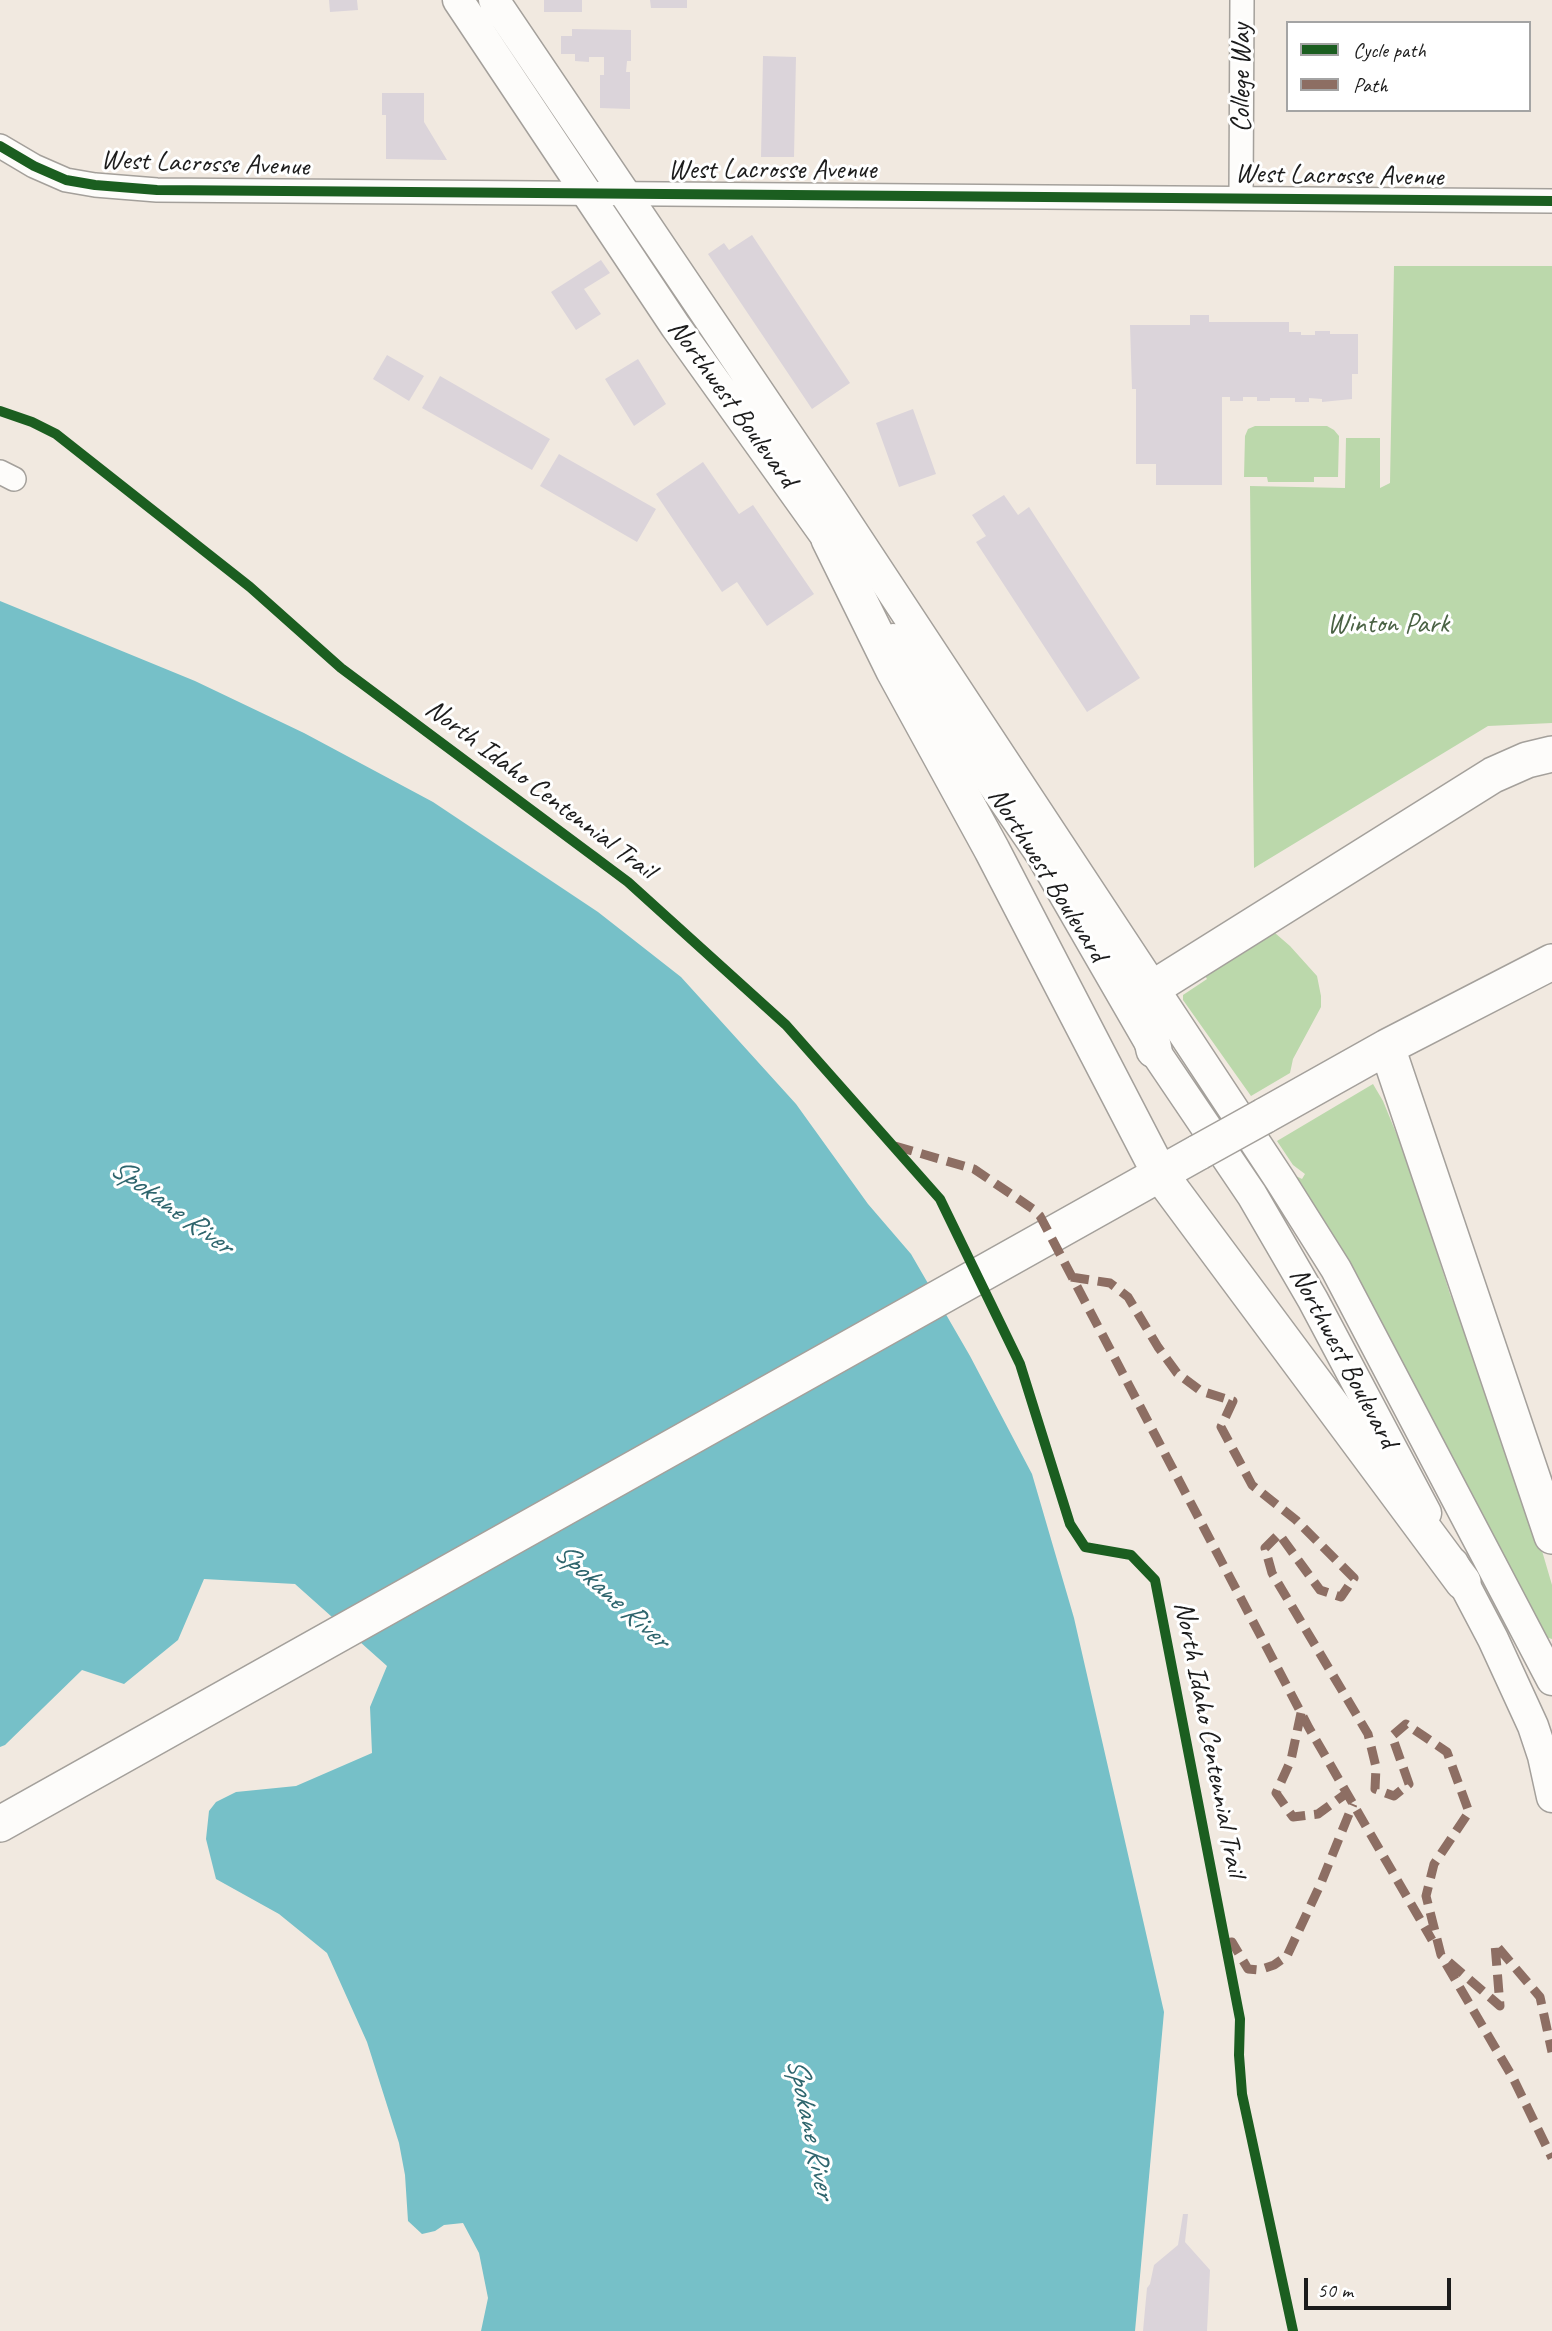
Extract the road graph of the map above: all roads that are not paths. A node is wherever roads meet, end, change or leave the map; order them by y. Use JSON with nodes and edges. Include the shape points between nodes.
{"nodes":[{"id":1,"x":458,"y":0,"type":"edge"},
{"id":2,"x":494,"y":0,"type":"edge"},
{"id":3,"x":1242,"y":0,"type":"edge"},
{"id":4,"x":0,"y":146,"type":"edge"},
{"id":5,"x":587,"y":192,"type":"junction"},
{"id":6,"x":622,"y":192,"type":"junction"},
{"id":7,"x":1241,"y":198,"type":"junction"},
{"id":8,"x":1552,"y":201,"type":"edge"},
{"id":9,"x":829,"y":539,"type":"junction"},
{"id":10,"x":1552,"y":754,"type":"edge"},
{"id":11,"x":1552,"y":962,"type":"edge"},
{"id":12,"x":1153,"y":988,"type":"junction"},
{"id":13,"x":1387,"y":1047,"type":"junction"},
{"id":14,"x":1154,"y":1050,"type":"junction"},
{"id":15,"x":1160,"y":1174,"type":"junction"},
{"id":16,"x":1552,"y":1536,"type":"edge"},
{"id":17,"x":1462,"y":1582,"type":"junction"},
{"id":18,"x":1552,"y":1680,"type":"edge"},
{"id":19,"x":1552,"y":1797,"type":"edge"},
{"id":20,"x":0,"y":1824,"type":"edge"}],
"edges":[{"from":1,"to":5,"type":"main road","name":"Northwest Boulevard"},
{"from":2,"to":6,"type":"main road","name":"Northwest Boulevard"},
{"from":3,"to":7,"type":"street","name":"College Way"},
{"from":4,"to":5,"type":"street","name":"West Lacrosse Avenue","via":[[66,180],[125,188]]},
{"from":5,"to":6,"type":"street","name":"West Lacrosse Avenue"},
{"from":5,"to":9,"type":"main road","name":"Northwest Boulevard","via":[[676,327]]},
{"from":6,"to":7,"type":"street","name":"West Lacrosse Avenue"},
{"from":6,"to":12,"type":"main road","name":"Northwest Boulevard"},
{"from":7,"to":8,"type":"street","name":"West Lacrosse Avenue"},
{"from":9,"to":14,"type":"main road","name":"Northwest Boulevard","via":[[1042,856]]},
{"from":9,"to":15,"type":"highway"},
{"from":10,"to":12,"type":"highway","via":[[1493,775]]},
{"from":11,"to":13,"type":"highway"},
{"from":12,"to":14,"type":"highway","via":[[1145,1009]]},
{"from":12,"to":18,"type":"main road","name":"Northwest Boulevard","via":[[1336,1269]]},
{"from":13,"to":15,"type":"highway","bridge":true},
{"from":13,"to":16,"type":"highway"},
{"from":14,"to":17,"type":"main road","name":"Northwest Boulevard","via":[[1252,1195],[1314,1300]]},
{"from":15,"to":17,"type":"highway"},
{"from":15,"to":20,"type":"highway"},
{"from":17,"to":19,"type":"main road","name":"Northwest Boulevard","via":[[1533,1726]]}]}
